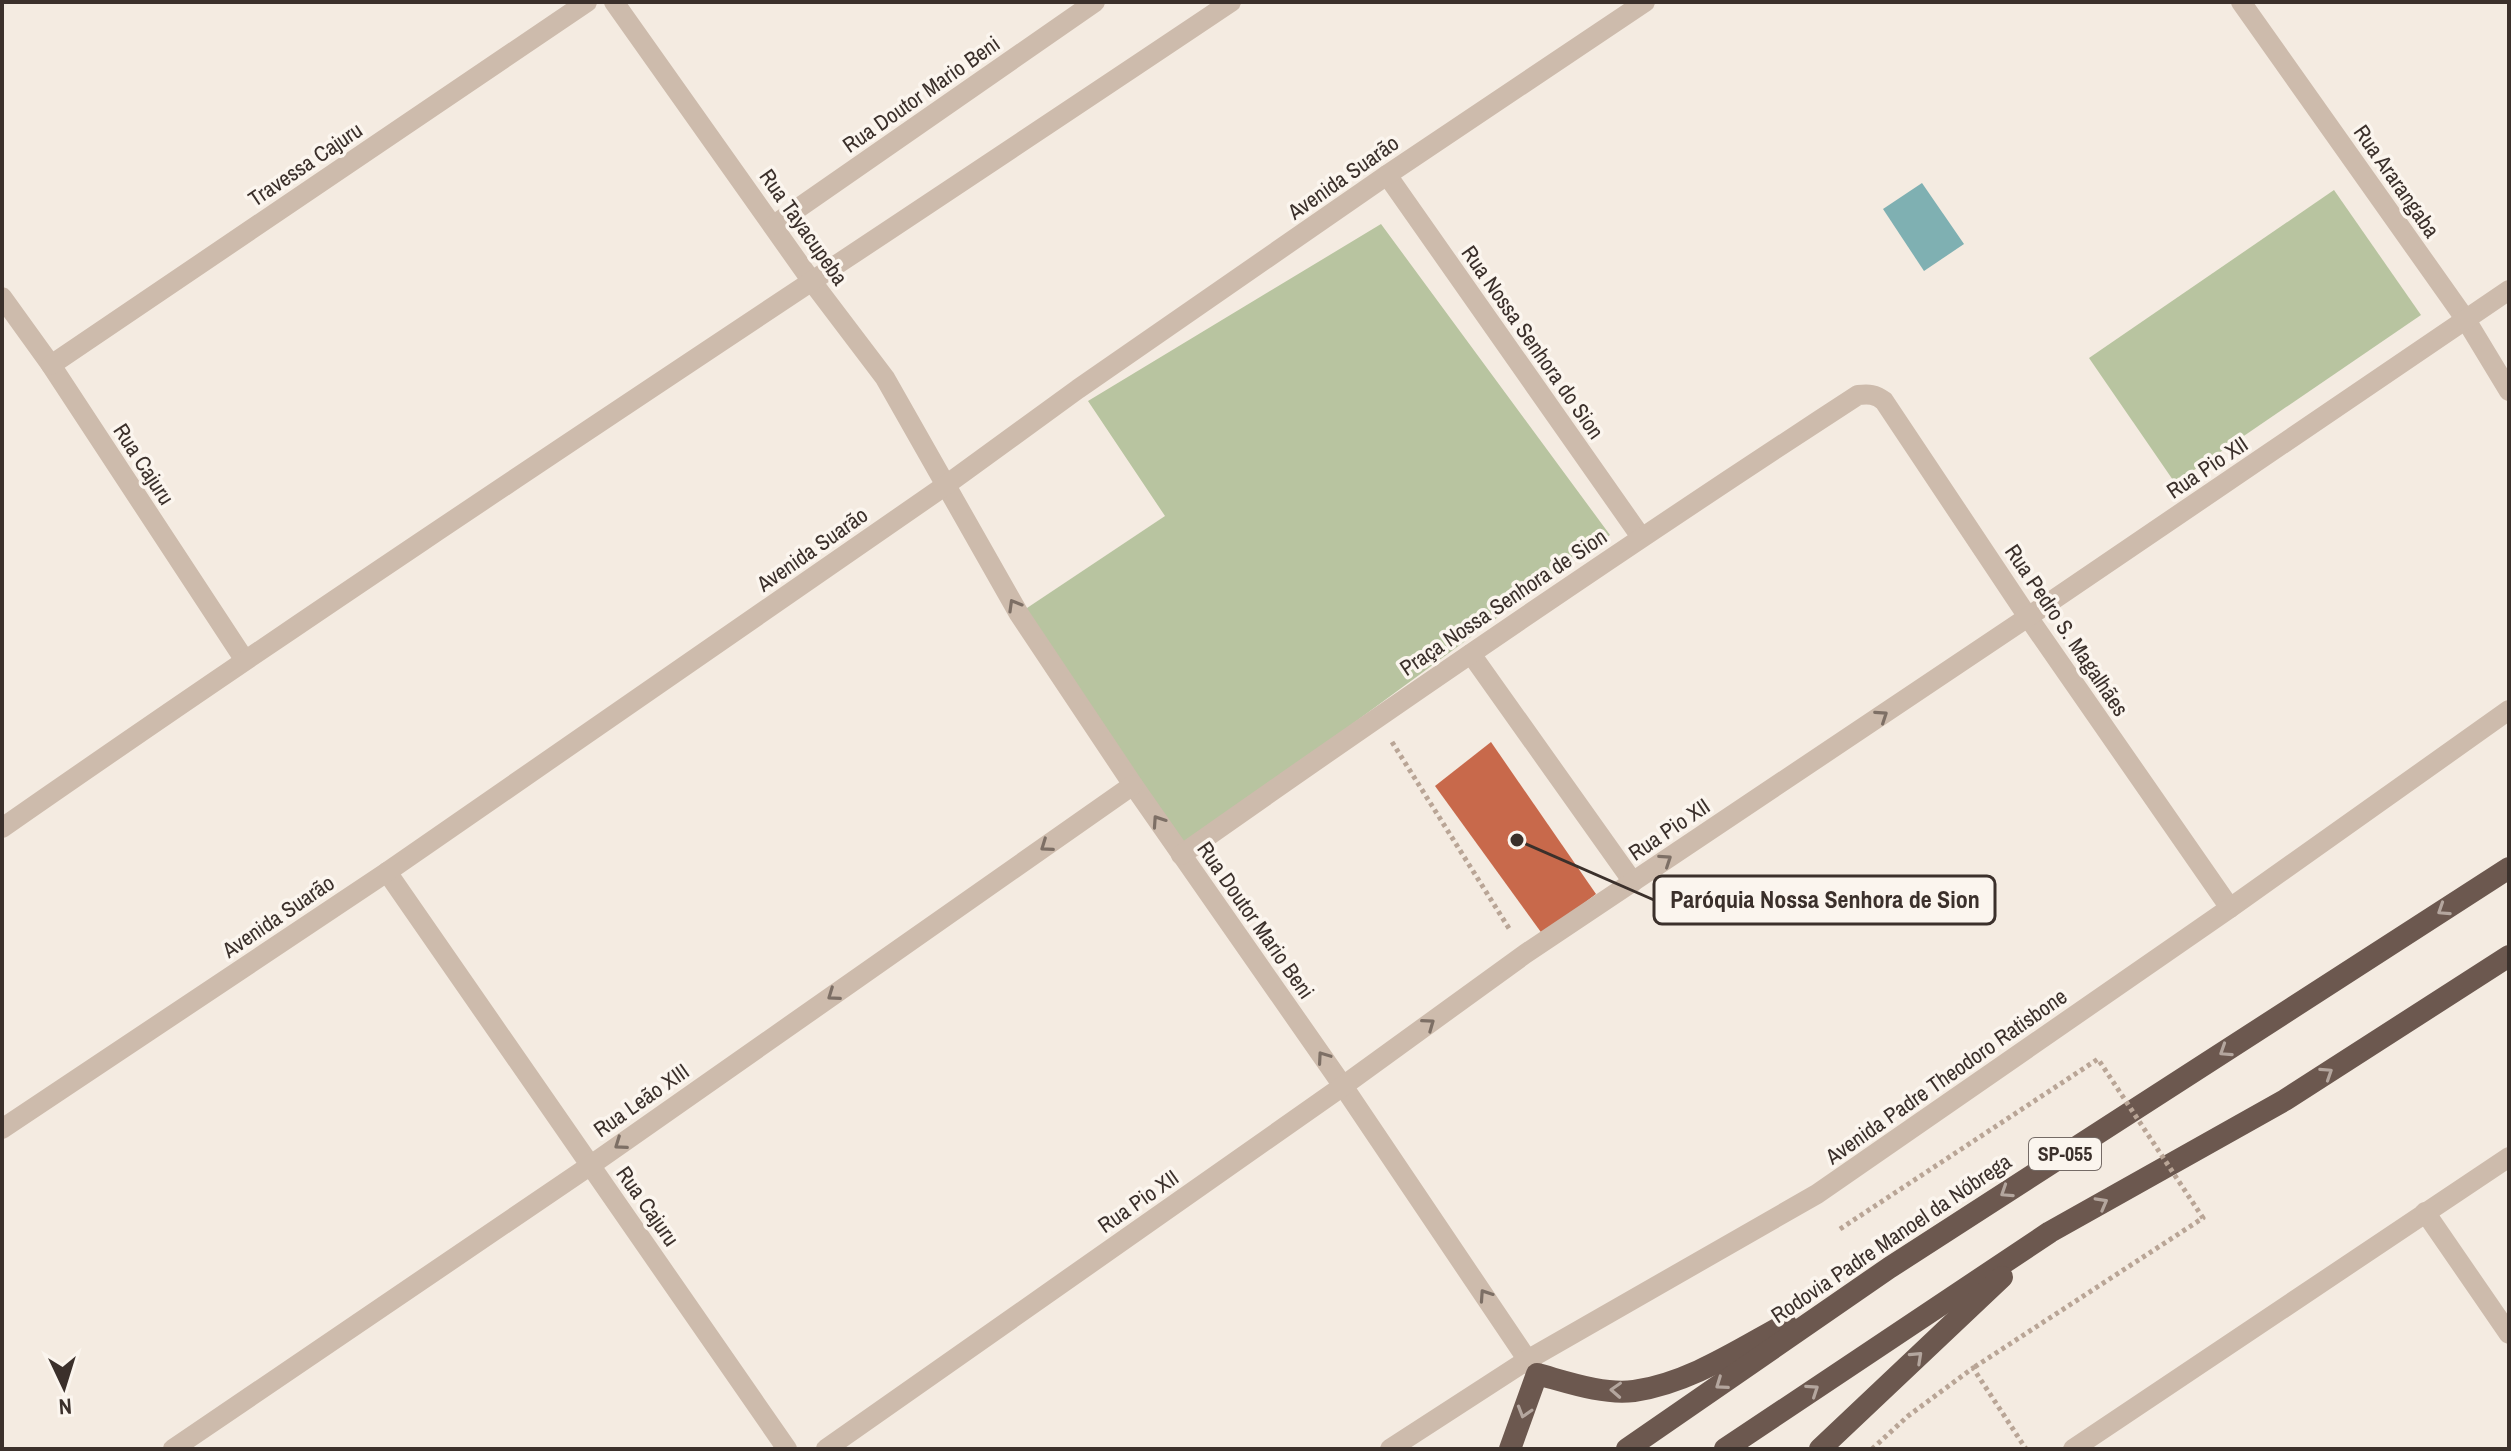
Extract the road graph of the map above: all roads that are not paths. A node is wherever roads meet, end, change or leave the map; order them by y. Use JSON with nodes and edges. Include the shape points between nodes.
{"nodes":[{"id":1,"x":587,"y":2,"type":"edge"},
{"id":2,"x":614,"y":2,"type":"edge"},
{"id":3,"x":1095,"y":2,"type":"edge"},
{"id":4,"x":1231,"y":2,"type":"edge"},
{"id":5,"x":1645,"y":2,"type":"edge"},
{"id":6,"x":2241,"y":2,"type":"edge"},
{"id":7,"x":1387,"y":175,"type":"junction"},
{"id":8,"x":774,"y":225,"type":"junction"},
{"id":9,"x":813,"y":283,"type":"junction"},
{"id":10,"x":2509,"y":290,"type":"edge"},
{"id":11,"x":2,"y":297,"type":"edge"},
{"id":12,"x":2466,"y":320,"type":"junction"},
{"id":13,"x":51,"y":365,"type":"junction"},
{"id":14,"x":2509,"y":391,"type":"edge"},
{"id":15,"x":1858,"y":395,"type":"joint"},
{"id":16,"x":946,"y":485,"type":"junction"},
{"id":17,"x":1641,"y":537,"type":"junction"},
{"id":18,"x":2028,"y":617,"type":"junction"},
{"id":19,"x":1471,"y":654,"type":"junction"},
{"id":20,"x":244,"y":659,"type":"junction"},
{"id":21,"x":2509,"y":710,"type":"edge"},
{"id":22,"x":1133,"y":785,"type":"junction"},
{"id":23,"x":2,"y":828,"type":"edge"},
{"id":24,"x":1181,"y":855,"type":"junction"},
{"id":25,"x":2509,"y":868,"type":"edge"},
{"id":26,"x":387,"y":872,"type":"junction"},
{"id":27,"x":1633,"y":882,"type":"junction"},
{"id":28,"x":2230,"y":908,"type":"junction"},
{"id":29,"x":2509,"y":956,"type":"edge"},
{"id":30,"x":1343,"y":1086,"type":"junction"},
{"id":31,"x":2,"y":1129,"type":"edge"},
{"id":32,"x":2509,"y":1157,"type":"edge"},
{"id":33,"x":591,"y":1165,"type":"junction"},
{"id":34,"x":2425,"y":1212,"type":"junction"},
{"id":35,"x":2050,"y":1232,"type":"junction"},
{"id":36,"x":1889,"y":1268,"type":"junction"},
{"id":37,"x":2509,"y":1334,"type":"edge"},
{"id":38,"x":1533,"y":1367,"type":"junction"},
{"id":39,"x":173,"y":1449,"type":"edge"},
{"id":40,"x":787,"y":1449,"type":"edge"},
{"id":41,"x":826,"y":1449,"type":"edge"},
{"id":42,"x":1390,"y":1449,"type":"edge"},
{"id":43,"x":1510,"y":1449,"type":"edge"},
{"id":44,"x":1627,"y":1449,"type":"edge"},
{"id":45,"x":1725,"y":1449,"type":"edge"},
{"id":46,"x":1820,"y":1449,"type":"edge"},
{"id":47,"x":2073,"y":1449,"type":"edge"}],
"edges":[{"from":1,"to":13,"type":"street","name":"Travessa Cajuru"},
{"from":2,"to":8,"type":"street","name":"Rua Tayacupeba"},
{"from":3,"to":8,"type":"street","name":"Rua Doutor Mario Beni"},
{"from":4,"to":9,"type":"street"},
{"from":5,"to":7,"type":"street","name":"Avenida Suarão"},
{"from":6,"to":12,"type":"street","name":"Rua Ararangaba"},
{"from":7,"to":16,"type":"street","name":"Avenida Suarão"},
{"from":7,"to":17,"type":"street","name":"Rua Nossa Senhora do Sion"},
{"from":8,"to":9,"type":"street","name":"Rua Tayacupeba"},
{"from":9,"to":16,"type":"street","name":"Rua Tayacupeba","via":[[885,378]]},
{"from":9,"to":20,"type":"street"},
{"from":10,"to":12,"type":"street","name":"Rua Pio XII"},
{"from":11,"to":13,"type":"street","name":"Rua Cajuru"},
{"from":12,"to":14,"type":"street","name":"Rua Ararangaba"},
{"from":12,"to":18,"type":"street","name":"Rua Pio XII"},
{"from":13,"to":20,"type":"street","name":"Rua Cajuru"},
{"from":15,"to":17,"type":"street","name":"Praça Nossa Senhora de Sion"},
{"from":15,"to":18,"type":"street","name":"Rua Pedro S. Magalhães","via":[[1876,395],[1884,401]]},
{"from":22,"to":16,"type":"street","name":"Rua Doutor Mario Beni","one_way":true,"via":[[1019,614]]},
{"from":16,"to":26,"type":"street","name":"Avenida Suarão"},
{"from":17,"to":19,"type":"street","name":"Praça Nossa Senhora de Sion"},
{"from":27,"to":18,"type":"street","name":"Rua Pio XII","one_way":true},
{"from":18,"to":28,"type":"street","name":"Rua Pedro S. Magalhães"},
{"from":19,"to":24,"type":"street","name":"Praça Nossa Senhora de Sion"},
{"from":19,"to":27,"type":"street"},
{"from":20,"to":23,"type":"street"},
{"from":21,"to":28,"type":"street","name":"Avenida Padre Theodoro Ratisbone"},
{"from":24,"to":22,"type":"street","name":"Rua Doutor Mario Beni","one_way":true},
{"from":22,"to":33,"type":"street","name":"Rua Leão XIII","one_way":true},
{"from":30,"to":24,"type":"street","name":"Rua Doutor Mario Beni","one_way":true},
{"from":25,"to":36,"type":"highway","name":"Rodovia Padre Manoel da Nóbrega","number":"SP-055","one_way":true},
{"from":26,"to":31,"type":"street","name":"Avenida Suarão"},
{"from":26,"to":33,"type":"street","name":"Rua Cajuru"},
{"from":30,"to":27,"type":"street","name":"Rua Pio XII","one_way":true},
{"from":28,"to":38,"type":"street","name":"Avenida Padre Theodoro Ratisbone","via":[[1817,1194]]},
{"from":35,"to":29,"type":"highway","number":"SP-055","one_way":true,"via":[[2285,1100]]},
{"from":38,"to":30,"type":"street","name":"Rua Doutor Mario Beni","one_way":true},
{"from":30,"to":41,"type":"street","name":"Rua Pio XII"},
{"from":32,"to":34,"type":"street"},
{"from":33,"to":39,"type":"street","name":"Rua Leão XIII"},
{"from":33,"to":40,"type":"street","name":"Rua Cajuru"},
{"from":34,"to":37,"type":"street"},
{"from":34,"to":47,"type":"street"},
{"from":45,"to":35,"type":"highway","number":"SP-055","one_way":true},
{"from":46,"to":35,"type":"highway","one_way":true},
{"from":36,"to":38,"type":"highway","one_way":true,"via":[[1701,1370],[1664,1384],[1632,1391],[1600,1389]]},
{"from":36,"to":44,"type":"highway","name":"Rodovia Padre Manoel da Nóbrega","number":"SP-055","one_way":true},
{"from":38,"to":42,"type":"street","name":"Avenida Padre Theodoro Ratisbone"},
{"from":38,"to":43,"type":"highway","one_way":true}]}
